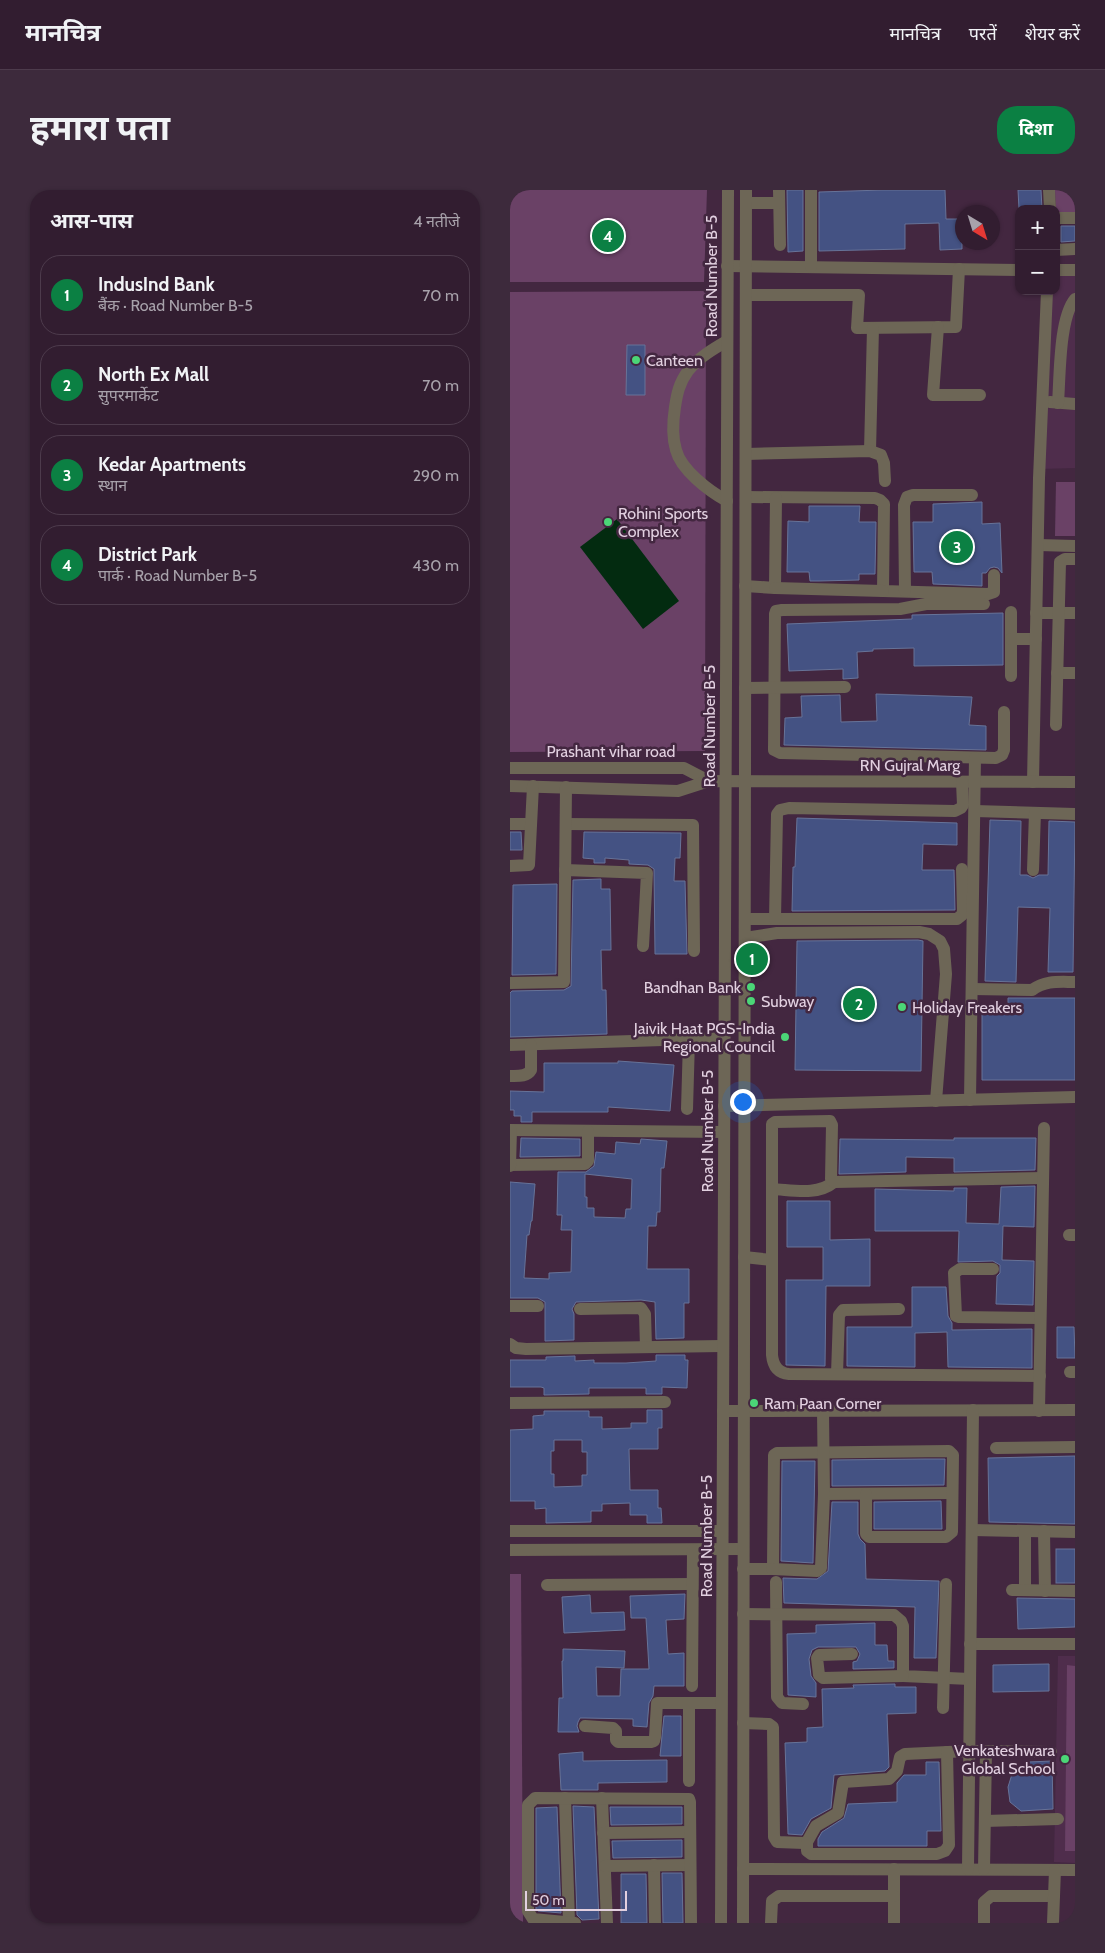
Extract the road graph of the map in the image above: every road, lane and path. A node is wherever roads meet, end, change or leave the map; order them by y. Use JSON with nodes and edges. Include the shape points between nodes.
{"nodes":[{"id":1,"x":728,"y":190,"type":"edge"},
{"id":2,"x":746,"y":190,"type":"edge"},
{"id":3,"x":779,"y":190,"type":"edge"},
{"id":4,"x":811,"y":190,"type":"edge"},
{"id":5,"x":1049,"y":190,"type":"edge"},
{"id":6,"x":746,"y":203,"type":"junction"},
{"id":7,"x":779,"y":203,"type":"junction"},
{"id":8,"x":1050,"y":205,"type":"edge"},
{"id":9,"x":1060,"y":218,"type":"edge"},
{"id":10,"x":1075,"y":218,"type":"edge"},
{"id":11,"x":780,"y":246,"type":"dead end"},
{"id":12,"x":1075,"y":249,"type":"edge"},
{"id":13,"x":1060,"y":250,"type":"edge"},
{"id":14,"x":727,"y":266,"type":"junction"},
{"id":15,"x":746,"y":266,"type":"junction"},
{"id":16,"x":811,"y":267,"type":"junction"},
{"id":17,"x":959,"y":269,"type":"junction"},
{"id":18,"x":1015,"y":270,"type":"edge"},
{"id":19,"x":1060,"y":270,"type":"edge"},
{"id":20,"x":1075,"y":270,"type":"edge"},
{"id":21,"x":746,"y":295,"type":"junction"},
{"id":22,"x":1047,"y":295,"type":"edge"},
{"id":23,"x":1075,"y":300,"type":"edge"},
{"id":24,"x":938,"y":327,"type":"junction"},
{"id":25,"x":873,"y":328,"type":"junction"},
{"id":26,"x":727,"y":341,"type":"junction"},
{"id":27,"x":980,"y":395,"type":"dead end"},
{"id":28,"x":1042,"y":402,"type":"junction"},
{"id":29,"x":1058,"y":403,"type":"junction"},
{"id":30,"x":1075,"y":404,"type":"edge"},
{"id":31,"x":870,"y":451,"type":"junction"},
{"id":32,"x":746,"y":454,"type":"junction"},
{"id":33,"x":885,"y":481,"type":"dead end"},
{"id":34,"x":972,"y":495,"type":"dead end"},
{"id":35,"x":746,"y":497,"type":"junction"},
{"id":36,"x":776,"y":498,"type":"junction"},
{"id":37,"x":726,"y":501,"type":"junction"},
{"id":38,"x":1038,"y":545,"type":"junction"},
{"id":39,"x":1075,"y":546,"type":"edge"},
{"id":40,"x":1075,"y":559,"type":"edge"},
{"id":41,"x":994,"y":575,"type":"dead end"},
{"id":42,"x":745,"y":586,"type":"junction"},
{"id":43,"x":775,"y":588,"type":"junction"},
{"id":44,"x":883,"y":591,"type":"junction"},
{"id":45,"x":905,"y":591,"type":"junction"},
{"id":46,"x":984,"y":604,"type":"dead end"},
{"id":47,"x":1011,"y":612,"type":"dead end"},
{"id":48,"x":1036,"y":613,"type":"junction"},
{"id":49,"x":1058,"y":613,"type":"junction"},
{"id":50,"x":1075,"y":613,"type":"edge"},
{"id":51,"x":1011,"y":639,"type":"junction"},
{"id":52,"x":1036,"y":640,"type":"junction"},
{"id":53,"x":1057,"y":673,"type":"junction"},
{"id":54,"x":1075,"y":673,"type":"edge"},
{"id":55,"x":1011,"y":676,"type":"dead end"},
{"id":56,"x":844,"y":687,"type":"dead end"},
{"id":57,"x":745,"y":688,"type":"junction"},
{"id":58,"x":774,"y":688,"type":"junction"},
{"id":59,"x":1004,"y":712,"type":"dead end"},
{"id":60,"x":1056,"y":725,"type":"dead end"},
{"id":61,"x":975,"y":758,"type":"junction"},
{"id":62,"x":510,"y":768,"type":"edge"},
{"id":63,"x":709,"y":780,"type":"junction"},
{"id":64,"x":725,"y":781,"type":"junction"},
{"id":65,"x":745,"y":781,"type":"junction"},
{"id":66,"x":969,"y":782,"type":"junction"},
{"id":67,"x":1033,"y":782,"type":"junction"},
{"id":68,"x":1075,"y":782,"type":"edge"},
{"id":69,"x":510,"y":786,"type":"edge"},
{"id":70,"x":533,"y":786,"type":"junction"},
{"id":71,"x":566,"y":787,"type":"junction"},
{"id":72,"x":975,"y":811,"type":"junction"},
{"id":73,"x":1035,"y":813,"type":"junction"},
{"id":74,"x":1075,"y":814,"type":"edge"},
{"id":75,"x":510,"y":824,"type":"edge"},
{"id":76,"x":531,"y":824,"type":"junction"},
{"id":77,"x":566,"y":824,"type":"junction"},
{"id":78,"x":510,"y":866,"type":"edge"},
{"id":79,"x":962,"y":869,"type":"dead end"},
{"id":80,"x":566,"y":870,"type":"junction"},
{"id":81,"x":1034,"y":870,"type":"dead end"},
{"id":82,"x":745,"y":919,"type":"junction"},
{"id":83,"x":775,"y":919,"type":"junction"},
{"id":84,"x":745,"y":938,"type":"junction"},
{"id":85,"x":643,"y":946,"type":"dead end"},
{"id":86,"x":694,"y":951,"type":"dead end"},
{"id":87,"x":1075,"y":982,"type":"edge"},
{"id":88,"x":510,"y":983,"type":"edge"},
{"id":89,"x":972,"y":990,"type":"junction"},
{"id":90,"x":724,"y":1038,"type":"junction"},
{"id":91,"x":689,"y":1040,"type":"junction"},
{"id":92,"x":510,"y":1045,"type":"edge"},
{"id":93,"x":531,"y":1045,"type":"junction"},
{"id":94,"x":510,"y":1076,"type":"edge"},
{"id":95,"x":1075,"y":1097,"type":"edge"},
{"id":96,"x":970,"y":1100,"type":"junction"},
{"id":97,"x":936,"y":1101,"type":"junction"},
{"id":98,"x":744,"y":1105,"type":"junction"},
{"id":99,"x":724,"y":1106,"type":"junction"},
{"id":100,"x":686,"y":1109,"type":"dead end"},
{"id":101,"x":1044,"y":1128,"type":"dead end"},
{"id":102,"x":511,"y":1130,"type":"edge"},
{"id":103,"x":588,"y":1131,"type":"junction"},
{"id":104,"x":724,"y":1132,"type":"junction"},
{"id":105,"x":510,"y":1166,"type":"edge"},
{"id":106,"x":1043,"y":1178,"type":"junction"},
{"id":107,"x":834,"y":1182,"type":"junction"},
{"id":108,"x":772,"y":1190,"type":"junction"},
{"id":109,"x":744,"y":1257,"type":"junction"},
{"id":110,"x":772,"y":1260,"type":"junction"},
{"id":111,"x":993,"y":1269,"type":"dead end"},
{"id":112,"x":510,"y":1306,"type":"edge"},
{"id":113,"x":538,"y":1306,"type":"dead end"},
{"id":114,"x":580,"y":1309,"type":"dead end"},
{"id":115,"x":899,"y":1309,"type":"dead end"},
{"id":116,"x":1040,"y":1318,"type":"junction"},
{"id":117,"x":510,"y":1344,"type":"edge"},
{"id":118,"x":722,"y":1346,"type":"junction"},
{"id":119,"x":646,"y":1347,"type":"junction"},
{"id":120,"x":837,"y":1374,"type":"junction"},
{"id":121,"x":1040,"y":1376,"type":"junction"},
{"id":122,"x":665,"y":1402,"type":"dead end"},
{"id":123,"x":510,"y":1403,"type":"edge"},
{"id":124,"x":823,"y":1410,"type":"junction"},
{"id":125,"x":973,"y":1410,"type":"junction"},
{"id":126,"x":1039,"y":1410,"type":"junction"},
{"id":127,"x":1075,"y":1410,"type":"edge"},
{"id":128,"x":723,"y":1411,"type":"junction"},
{"id":129,"x":744,"y":1411,"type":"junction"},
{"id":130,"x":1075,"y":1447,"type":"edge"},
{"id":131,"x":996,"y":1448,"type":"dead end"},
{"id":132,"x":823,"y":1452,"type":"junction"},
{"id":133,"x":952,"y":1493,"type":"junction"},
{"id":134,"x":824,"y":1494,"type":"junction"},
{"id":135,"x":866,"y":1494,"type":"junction"},
{"id":136,"x":510,"y":1530,"type":"edge"},
{"id":137,"x":972,"y":1530,"type":"junction"},
{"id":138,"x":722,"y":1531,"type":"junction"},
{"id":139,"x":1025,"y":1531,"type":"junction"},
{"id":140,"x":1044,"y":1531,"type":"junction"},
{"id":141,"x":1075,"y":1532,"type":"edge"},
{"id":142,"x":722,"y":1549,"type":"junction"},
{"id":143,"x":743,"y":1549,"type":"junction"},
{"id":144,"x":510,"y":1550,"type":"edge"},
{"id":145,"x":693,"y":1550,"type":"junction"},
{"id":146,"x":743,"y":1569,"type":"junction"},
{"id":147,"x":772,"y":1569,"type":"junction"},
{"id":148,"x":776,"y":1582,"type":"dead end"},
{"id":149,"x":692,"y":1584,"type":"junction"},
{"id":150,"x":946,"y":1584,"type":"dead end"},
{"id":151,"x":547,"y":1585,"type":"dead end"},
{"id":152,"x":1045,"y":1591,"type":"junction"},
{"id":153,"x":1075,"y":1591,"type":"edge"},
{"id":154,"x":743,"y":1614,"type":"junction"},
{"id":155,"x":776,"y":1614,"type":"junction"},
{"id":156,"x":970,"y":1644,"type":"junction"},
{"id":157,"x":1075,"y":1644,"type":"edge"},
{"id":158,"x":852,"y":1654,"type":"dead end"},
{"id":159,"x":903,"y":1676,"type":"junction"},
{"id":160,"x":945,"y":1678,"type":"junction"},
{"id":161,"x":970,"y":1679,"type":"junction"},
{"id":162,"x":692,"y":1686,"type":"dead end"},
{"id":163,"x":688,"y":1703,"type":"junction"},
{"id":164,"x":722,"y":1703,"type":"junction"},
{"id":165,"x":803,"y":1704,"type":"dead end"},
{"id":166,"x":943,"y":1708,"type":"dead end"},
{"id":167,"x":743,"y":1723,"type":"junction"},
{"id":168,"x":585,"y":1726,"type":"dead end"},
{"id":169,"x":969,"y":1751,"type":"junction"},
{"id":170,"x":947,"y":1752,"type":"junction"},
{"id":171,"x":986,"y":1752,"type":"junction"},
{"id":172,"x":1052,"y":1752,"type":"dead end"},
{"id":173,"x":689,"y":1781,"type":"dead end"},
{"id":174,"x":565,"y":1798,"type":"junction"},
{"id":175,"x":602,"y":1798,"type":"junction"},
{"id":176,"x":1058,"y":1819,"type":"dead end"},
{"id":177,"x":985,"y":1821,"type":"junction"},
{"id":178,"x":690,"y":1832,"type":"junction"},
{"id":179,"x":603,"y":1833,"type":"junction"},
{"id":180,"x":807,"y":1842,"type":"junction"},
{"id":181,"x":654,"y":1865,"type":"junction"},
{"id":182,"x":690,"y":1865,"type":"junction"},
{"id":183,"x":604,"y":1866,"type":"junction"},
{"id":184,"x":743,"y":1869,"type":"junction"},
{"id":185,"x":894,"y":1869,"type":"junction"},
{"id":186,"x":968,"y":1869,"type":"junction"},
{"id":187,"x":984,"y":1869,"type":"junction"},
{"id":188,"x":1055,"y":1870,"type":"junction"},
{"id":189,"x":1075,"y":1870,"type":"edge"},
{"id":190,"x":894,"y":1896,"type":"junction"},
{"id":191,"x":1054,"y":1896,"type":"junction"},
{"id":192,"x":572,"y":1922,"type":"edge"},
{"id":193,"x":607,"y":1923,"type":"edge"},
{"id":194,"x":655,"y":1923,"type":"edge"},
{"id":195,"x":691,"y":1923,"type":"edge"},
{"id":196,"x":720,"y":1923,"type":"edge"},
{"id":197,"x":743,"y":1923,"type":"edge"},
{"id":198,"x":771,"y":1923,"type":"edge"},
{"id":199,"x":894,"y":1923,"type":"edge"},
{"id":200,"x":984,"y":1923,"type":"edge"},
{"id":201,"x":1053,"y":1923,"type":"edge"}],
"edges":[{"from":1,"to":14,"type":"street","name":"Road Number B-5"},
{"from":2,"to":6,"type":"street"},
{"from":3,"to":7,"type":"street"},
{"from":4,"to":16,"type":"street"},
{"from":5,"to":8,"type":"street"},
{"from":6,"to":7,"type":"street"},
{"from":6,"to":15,"type":"street"},
{"from":7,"to":11,"type":"street"},
{"from":9,"to":10,"type":"street"},
{"from":12,"to":13,"type":"street"},
{"from":14,"to":15,"type":"street"},
{"from":14,"to":26,"type":"street","name":"Road Number B-5"},
{"from":15,"to":16,"type":"street"},
{"from":15,"to":21,"type":"street"},
{"from":16,"to":17,"type":"street"},
{"from":17,"to":18,"type":"street"},
{"from":17,"to":24,"type":"street","via":[[956,327]]},
{"from":19,"to":20,"type":"street"},
{"from":21,"to":25,"type":"street","via":[[859,295],[858,328]]},
{"from":21,"to":32,"type":"street"},
{"from":22,"to":28,"type":"street"},
{"from":23,"to":29,"type":"street","via":[[1064,324]]},
{"from":24,"to":25,"type":"street"},
{"from":24,"to":27,"type":"street","via":[[933,395]]},
{"from":25,"to":31,"type":"street"},
{"from":26,"to":37,"type":"street","name":"Road Number B-5"},
{"from":26,"to":37,"type":"street","via":[[704,355],[688,371],[677,390],[673,421],[676,451],[708,490]]},
{"from":28,"to":29,"type":"street"},
{"from":28,"to":38,"type":"street"},
{"from":29,"to":30,"type":"street"},
{"from":31,"to":32,"type":"street"},
{"from":31,"to":33,"type":"street","via":[[881,456]]},
{"from":32,"to":35,"type":"street"},
{"from":34,"to":45,"type":"street","via":[[907,497],[904,505]]},
{"from":35,"to":36,"type":"street"},
{"from":35,"to":42,"type":"street"},
{"from":36,"to":43,"type":"street"},
{"from":36,"to":44,"type":"street","via":[[880,500],[884,504]]},
{"from":37,"to":64,"type":"street","name":"Road Number B-5"},
{"from":38,"to":39,"type":"street"},
{"from":38,"to":48,"type":"street"},
{"from":40,"to":49,"type":"street","via":[[1060,562]]},
{"from":41,"to":45,"type":"street","via":[[992,594]]},
{"from":42,"to":43,"type":"street"},
{"from":42,"to":57,"type":"street"},
{"from":43,"to":44,"type":"street"},
{"from":44,"to":45,"type":"street"},
{"from":46,"to":58,"type":"street","via":[[778,611],[775,614]]},
{"from":47,"to":51,"type":"street"},
{"from":48,"to":49,"type":"street"},
{"from":48,"to":52,"type":"street"},
{"from":49,"to":50,"type":"street"},
{"from":49,"to":53,"type":"street"},
{"from":51,"to":52,"type":"street"},
{"from":51,"to":55,"type":"street"},
{"from":52,"to":67,"type":"street"},
{"from":53,"to":54,"type":"street"},
{"from":53,"to":60,"type":"street"},
{"from":56,"to":58,"type":"street"},
{"from":57,"to":58,"type":"street"},
{"from":57,"to":65,"type":"street"},
{"from":58,"to":61,"type":"street","via":[[774,750],[777,753]]},
{"from":59,"to":61,"type":"street","via":[[1002,755]]},
{"from":61,"to":66,"type":"street"},
{"from":62,"to":63,"type":"street","name":"Prashant vihar road","via":[[684,768]]},
{"from":63,"to":64,"type":"street","name":"Prashant vihar road"},
{"from":63,"to":71,"type":"street","name":"Prashant vihar road","via":[[678,791]]},
{"from":64,"to":65,"type":"street","name":"Prashant vihar road"},
{"from":64,"to":90,"type":"street","name":"Road Number B-5"},
{"from":65,"to":66,"type":"street","name":"RN Gujral Marg"},
{"from":65,"to":82,"type":"street"},
{"from":66,"to":67,"type":"street","name":"RN Gujral Marg"},
{"from":66,"to":72,"type":"street"},
{"from":66,"to":83,"type":"street","via":[[963,805],[954,811],[780,810],[777,814]]},
{"from":67,"to":68,"type":"street","name":"RN Gujral Marg"},
{"from":69,"to":70,"type":"street","name":"Prashant vihar road"},
{"from":70,"to":71,"type":"street","name":"Prashant vihar road"},
{"from":70,"to":76,"type":"street"},
{"from":71,"to":77,"type":"street"},
{"from":72,"to":73,"type":"street"},
{"from":72,"to":89,"type":"street"},
{"from":73,"to":74,"type":"street"},
{"from":73,"to":81,"type":"street"},
{"from":75,"to":76,"type":"street"},
{"from":76,"to":78,"type":"street","via":[[529,865]]},
{"from":77,"to":80,"type":"street"},
{"from":77,"to":86,"type":"street","via":[[693,825]]},
{"from":79,"to":83,"type":"street","via":[[964,911],[956,919]]},
{"from":80,"to":85,"type":"street","via":[[646,873]]},
{"from":80,"to":88,"type":"street","via":[[564,982]]},
{"from":82,"to":83,"type":"street"},
{"from":82,"to":84,"type":"street"},
{"from":84,"to":97,"type":"street","via":[[777,933],[920,932],[940,941],[944,949],[946,974]]},
{"from":84,"to":98,"type":"street"},
{"from":87,"to":89,"type":"street","via":[[1049,982],[1032,990]]},
{"from":89,"to":96,"type":"street"},
{"from":90,"to":91,"type":"street"},
{"from":90,"to":99,"type":"street","name":"Road Number B-5"},
{"from":91,"to":93,"type":"street"},
{"from":91,"to":100,"type":"street"},
{"from":92,"to":93,"type":"street"},
{"from":93,"to":94,"type":"street","via":[[529,1073]]},
{"from":95,"to":96,"type":"street"},
{"from":96,"to":97,"type":"street"},
{"from":97,"to":98,"type":"street"},
{"from":98,"to":99,"type":"street"},
{"from":98,"to":109,"type":"street"},
{"from":99,"to":104,"type":"street","name":"Road Number B-5"},
{"from":101,"to":106,"type":"street"},
{"from":102,"to":103,"type":"street"},
{"from":102,"to":105,"type":"street"},
{"from":103,"to":104,"type":"street"},
{"from":103,"to":105,"type":"street","via":[[588,1161],[584,1164]]},
{"from":104,"to":118,"type":"street","name":"Road Number B-5"},
{"from":106,"to":107,"type":"street"},
{"from":106,"to":116,"type":"street"},
{"from":107,"to":108,"type":"street","via":[[816,1191]]},
{"from":107,"to":108,"type":"street","via":[[831,1179],[832,1123],[775,1122],[772,1124]]},
{"from":108,"to":110,"type":"street"},
{"from":109,"to":110,"type":"street"},
{"from":109,"to":129,"type":"street"},
{"from":110,"to":120,"type":"street","via":[[773,1364],[784,1373]]},
{"from":111,"to":116,"type":"street","via":[[960,1269],[954,1273],[956,1316]]},
{"from":112,"to":113,"type":"street"},
{"from":114,"to":119,"type":"street","via":[[641,1308],[645,1314]]},
{"from":115,"to":120,"type":"street","via":[[840,1312]]},
{"from":116,"to":121,"type":"street"},
{"from":117,"to":119,"type":"street","via":[[526,1349]]},
{"from":118,"to":119,"type":"street"},
{"from":118,"to":128,"type":"street","name":"Road Number B-5"},
{"from":120,"to":121,"type":"street"},
{"from":121,"to":126,"type":"street"},
{"from":122,"to":123,"type":"street"},
{"from":124,"to":125,"type":"street"},
{"from":124,"to":129,"type":"street"},
{"from":124,"to":132,"type":"street"},
{"from":125,"to":126,"type":"street"},
{"from":125,"to":137,"type":"street"},
{"from":126,"to":127,"type":"street"},
{"from":128,"to":129,"type":"street"},
{"from":128,"to":138,"type":"street","name":"Road Number B-5"},
{"from":129,"to":143,"type":"street"},
{"from":130,"to":131,"type":"street"},
{"from":132,"to":133,"type":"street","via":[[951,1452]]},
{"from":132,"to":134,"type":"street"},
{"from":132,"to":147,"type":"street","via":[[780,1452],[774,1456]]},
{"from":133,"to":135,"type":"street"},
{"from":133,"to":135,"type":"street","via":[[952,1532],[946,1537],[869,1537],[866,1534]]},
{"from":134,"to":135,"type":"street"},
{"from":134,"to":147,"type":"street","via":[[821,1568],[817,1571]]},
{"from":136,"to":138,"type":"street"},
{"from":137,"to":139,"type":"street"},
{"from":137,"to":156,"type":"street"},
{"from":138,"to":142,"type":"street","name":"Road Number B-5"},
{"from":139,"to":140,"type":"street"},
{"from":139,"to":152,"type":"street","via":[[1019,1590]]},
{"from":140,"to":141,"type":"street"},
{"from":140,"to":152,"type":"street"},
{"from":142,"to":143,"type":"street"},
{"from":142,"to":145,"type":"street"},
{"from":142,"to":164,"type":"street","name":"Road Number B-5"},
{"from":143,"to":146,"type":"street"},
{"from":144,"to":145,"type":"street"},
{"from":145,"to":149,"type":"street"},
{"from":146,"to":147,"type":"street"},
{"from":146,"to":154,"type":"street"},
{"from":148,"to":155,"type":"street"},
{"from":149,"to":151,"type":"street"},
{"from":149,"to":162,"type":"street"},
{"from":150,"to":160,"type":"street"},
{"from":152,"to":153,"type":"street"},
{"from":154,"to":155,"type":"street"},
{"from":154,"to":167,"type":"street"},
{"from":155,"to":159,"type":"street","via":[[894,1615],[903,1626]]},
{"from":155,"to":165,"type":"street","via":[[778,1700]]},
{"from":156,"to":157,"type":"street"},
{"from":156,"to":161,"type":"street"},
{"from":158,"to":159,"type":"street","via":[[819,1655],[819,1675],[823,1678]]},
{"from":159,"to":160,"type":"street"},
{"from":160,"to":161,"type":"street"},
{"from":160,"to":166,"type":"street"},
{"from":161,"to":169,"type":"street"},
{"from":163,"to":164,"type":"street"},
{"from":163,"to":168,"type":"street","via":[[657,1704],[652,1742],[618,1742],[614,1728]]},
{"from":163,"to":173,"type":"street"},
{"from":164,"to":196,"type":"street","name":"Road Number B-5"},
{"from":167,"to":180,"type":"street","via":[[773,1727],[776,1842]]},
{"from":167,"to":184,"type":"street"},
{"from":169,"to":170,"type":"street"},
{"from":169,"to":171,"type":"street"},
{"from":169,"to":186,"type":"street"},
{"from":170,"to":180,"type":"street","via":[[905,1754],[900,1757],[897,1771],[889,1779],[843,1782],[838,1813],[816,1826]]},
{"from":170,"to":180,"type":"street","via":[[949,1845],[945,1851],[937,1854],[811,1854],[807,1851]]},
{"from":171,"to":172,"type":"street"},
{"from":171,"to":177,"type":"street"},
{"from":174,"to":175,"type":"street"},
{"from":174,"to":192,"type":"street"},
{"from":174,"to":192,"type":"street","via":[[535,1798],[528,1805],[528,1911],[533,1919]]},
{"from":175,"to":178,"type":"street","via":[[689,1799]]},
{"from":175,"to":179,"type":"street"},
{"from":176,"to":177,"type":"street"},
{"from":177,"to":187,"type":"street"},
{"from":178,"to":179,"type":"street"},
{"from":178,"to":182,"type":"street"},
{"from":179,"to":183,"type":"street"},
{"from":181,"to":182,"type":"street"},
{"from":181,"to":183,"type":"street"},
{"from":181,"to":194,"type":"street"},
{"from":182,"to":195,"type":"street"},
{"from":183,"to":193,"type":"street"},
{"from":184,"to":185,"type":"street"},
{"from":184,"to":197,"type":"street"},
{"from":185,"to":186,"type":"street"},
{"from":185,"to":190,"type":"street"},
{"from":186,"to":187,"type":"street"},
{"from":187,"to":188,"type":"street"},
{"from":188,"to":189,"type":"street"},
{"from":188,"to":191,"type":"street"},
{"from":190,"to":198,"type":"street","via":[[779,1896],[772,1900]]},
{"from":190,"to":199,"type":"street"},
{"from":191,"to":200,"type":"street","via":[[991,1896],[984,1902]]},
{"from":191,"to":201,"type":"street"}]}
